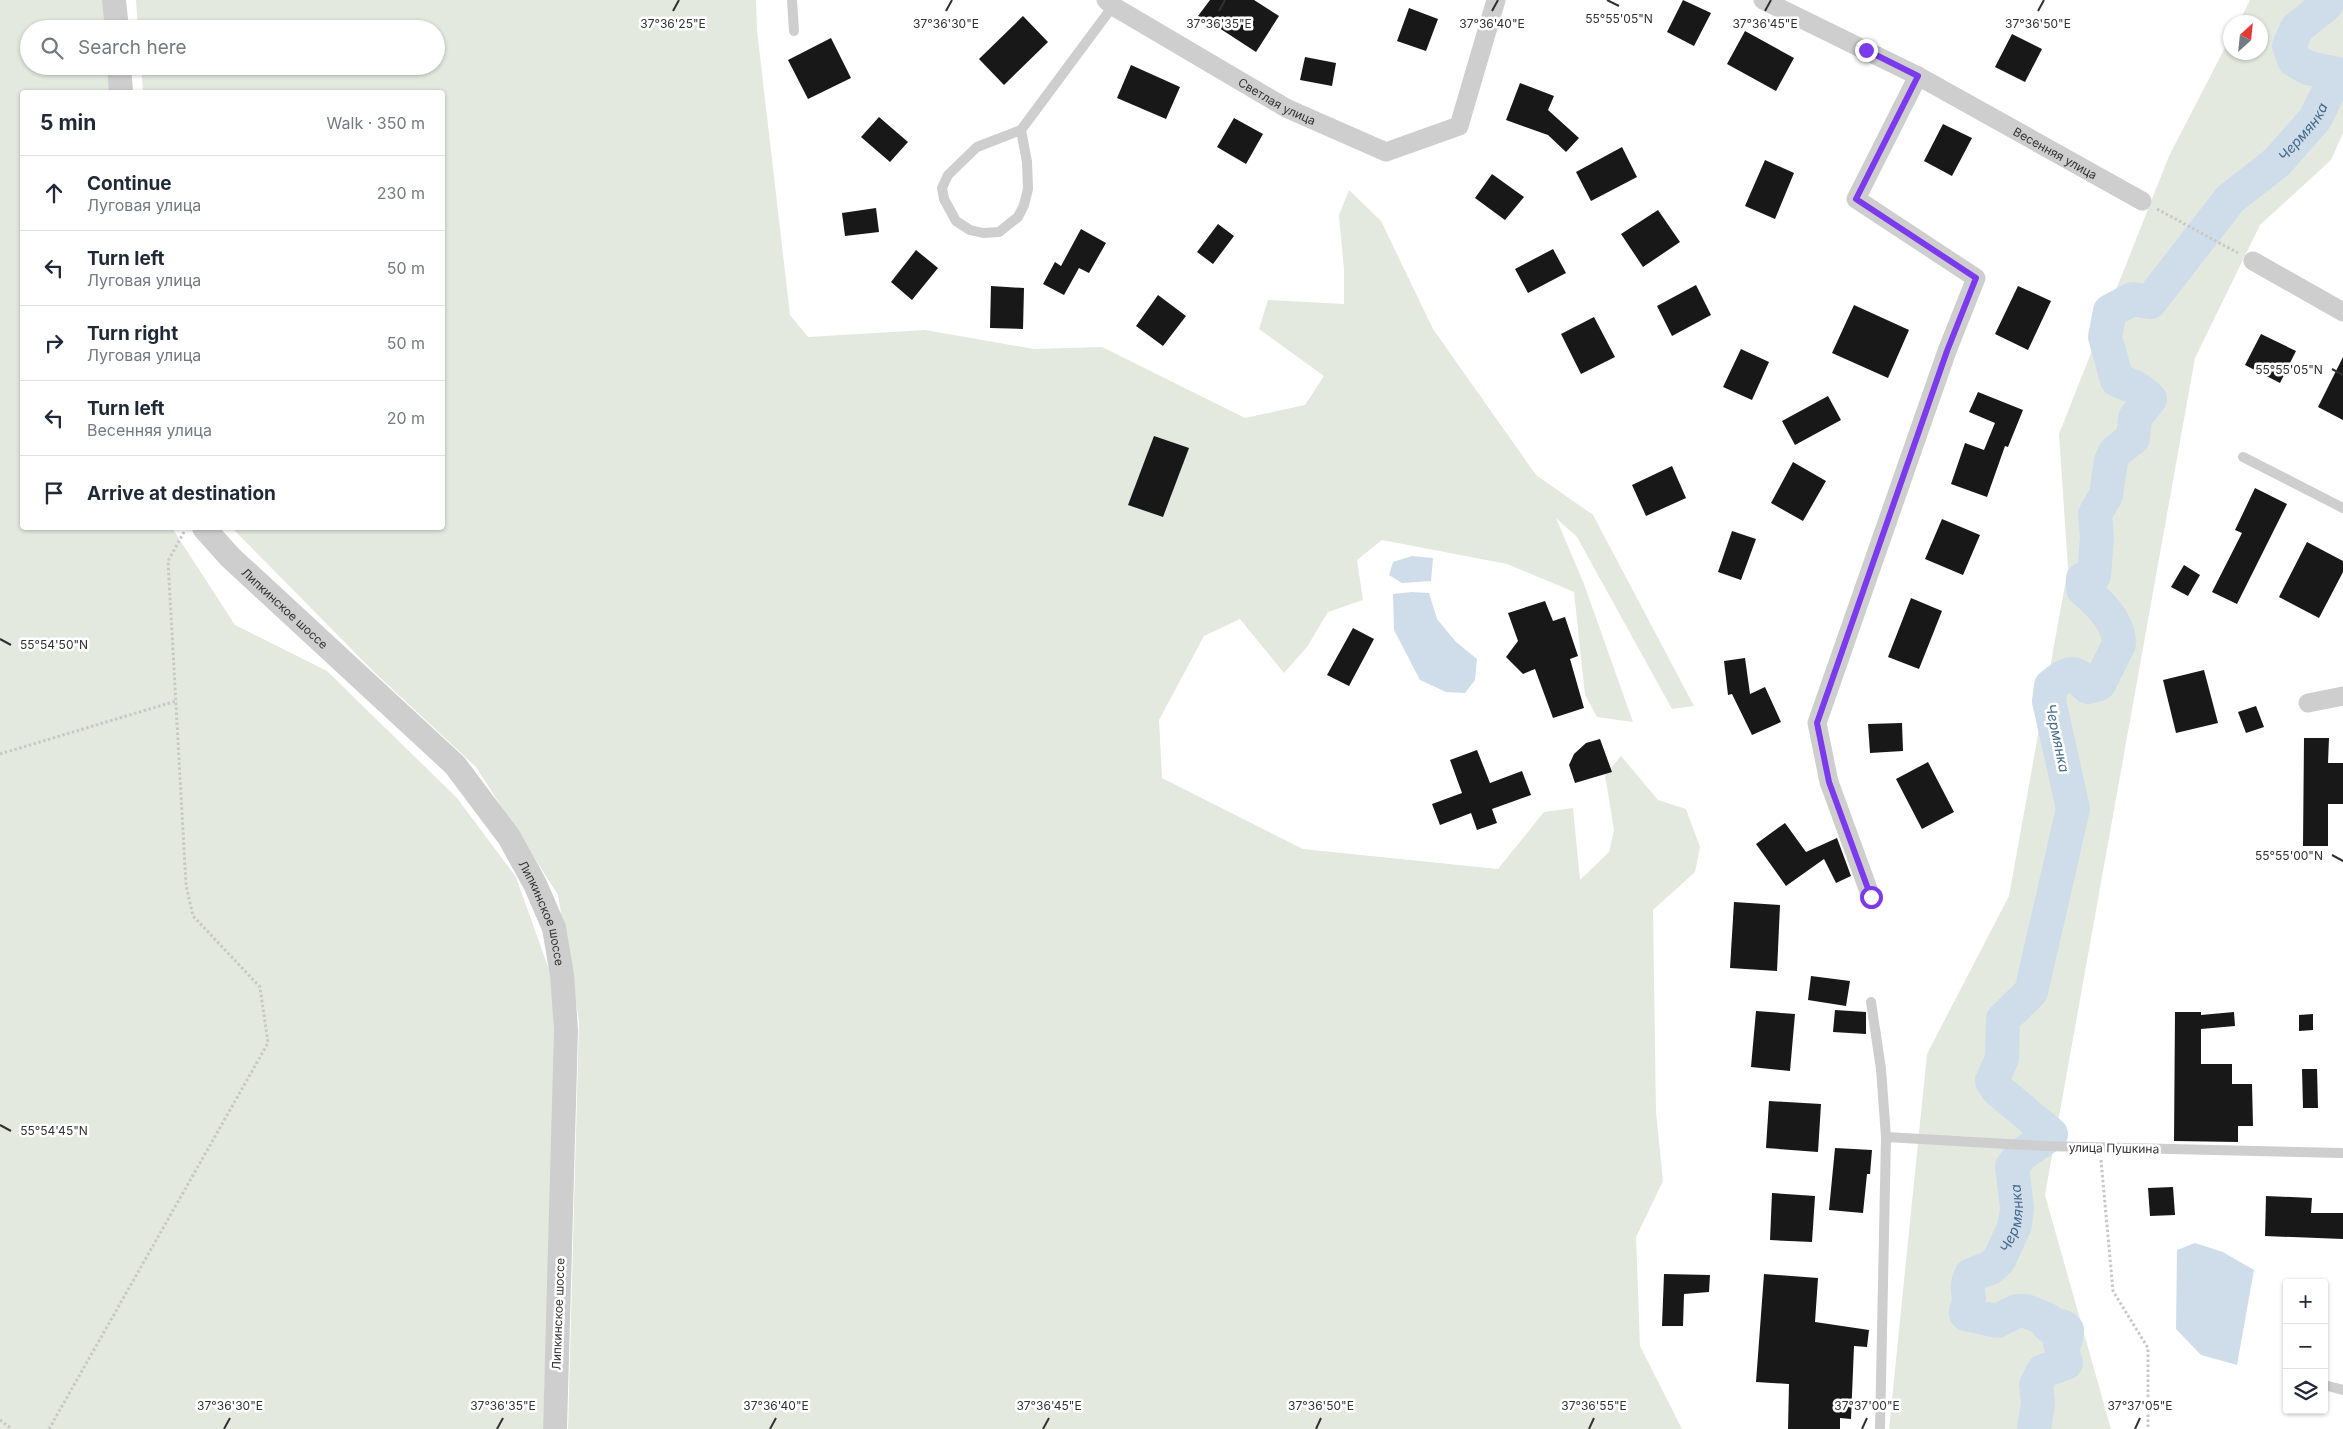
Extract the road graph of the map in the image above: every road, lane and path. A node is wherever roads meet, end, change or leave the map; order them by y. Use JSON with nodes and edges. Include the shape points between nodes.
{"nodes":[{"id":1,"x":114,"y":0,"type":"edge"},
{"id":2,"x":792,"y":0,"type":"edge"},
{"id":3,"x":1496,"y":0,"type":"edge"},
{"id":4,"x":1763,"y":0,"type":"edge"},
{"id":5,"x":1109,"y":3,"type":"edge"},
{"id":6,"x":115,"y":20,"type":"edge"},
{"id":7,"x":794,"y":31,"type":"dead end"},
{"id":8,"x":120,"y":75,"type":"edge"},
{"id":9,"x":1918,"y":76,"type":"junction"},
{"id":10,"x":121,"y":90,"type":"edge"},
{"id":11,"x":1021,"y":130,"type":"junction"},
{"id":12,"x":2142,"y":201,"type":"joint"},
{"id":13,"x":2254,"y":262,"type":"joint"},
{"id":14,"x":2343,"y":312,"type":"edge"},
{"id":15,"x":2243,"y":457,"type":"dead end"},
{"id":16,"x":2343,"y":508,"type":"edge"},
{"id":17,"x":185,"y":530,"type":"edge"},
{"id":18,"x":206,"y":530,"type":"edge"},
{"id":19,"x":2343,"y":696,"type":"edge"},
{"id":20,"x":176,"y":701,"type":"junction"},
{"id":21,"x":2308,"y":703,"type":"dead end"},
{"id":22,"x":0,"y":754,"type":"edge"},
{"id":23,"x":1871,"y":897,"type":"dead end"},
{"id":24,"x":1871,"y":1002,"type":"dead end"},
{"id":25,"x":1886,"y":1137,"type":"junction"},
{"id":26,"x":2100,"y":1148,"type":"junction"},
{"id":27,"x":2343,"y":1153,"type":"edge"},
{"id":28,"x":2328,"y":1386,"type":"edge"},
{"id":29,"x":2343,"y":1390,"type":"edge"},
{"id":30,"x":0,"y":1420,"type":"edge"},
{"id":31,"x":12,"y":1429,"type":"edge"},
{"id":32,"x":49,"y":1429,"type":"edge"},
{"id":33,"x":555,"y":1429,"type":"edge"},
{"id":34,"x":1880,"y":1429,"type":"edge"},
{"id":35,"x":2148,"y":1429,"type":"edge"}],
"edges":[{"from":1,"to":6,"type":"street"},
{"from":2,"to":7,"type":"lane"},
{"from":3,"to":5,"type":"street","name":"Светлая улица","via":[[1459,126],[1386,152],[1286,108]]},
{"from":4,"to":9,"type":"street","name":"Весенняя улица"},
{"from":5,"to":11,"type":"lane"},
{"from":8,"to":10,"type":"street"},
{"from":9,"to":12,"type":"street","name":"Весенняя улица"},
{"from":9,"to":23,"type":"street","via":[[1856,199],[1976,278],[1947,351],[1817,723],[1829,782]]},
{"from":11,"to":11,"type":"lane","via":[[1028,189],[1018,217],[999,232],[970,230],[956,221],[944,200],[942,188],[948,175],[977,147]]},
{"from":12,"to":13,"type":"path"},
{"from":13,"to":14,"type":"street"},
{"from":15,"to":16,"type":"lane"},
{"from":17,"to":20,"type":"path","via":[[168,562]]},
{"from":18,"to":33,"type":"street","name":"Липкинское шоссе","via":[[237,563],[455,765],[509,837],[536,884],[554,928],[566,1030]]},
{"from":19,"to":21,"type":"street"},
{"from":20,"to":22,"type":"path"},
{"from":20,"to":32,"type":"path","via":[[186,885],[193,916],[260,988],[268,1043]]},
{"from":24,"to":25,"type":"lane","via":[[1881,1069]]},
{"from":25,"to":26,"type":"lane","name":"улица Пушкина"},
{"from":25,"to":34,"type":"lane"},
{"from":26,"to":27,"type":"lane","name":"улица Пушкина"},
{"from":26,"to":35,"type":"path","via":[[2113,1291],[2148,1348]]},
{"from":28,"to":29,"type":"lane"},
{"from":30,"to":31,"type":"path"}]}
